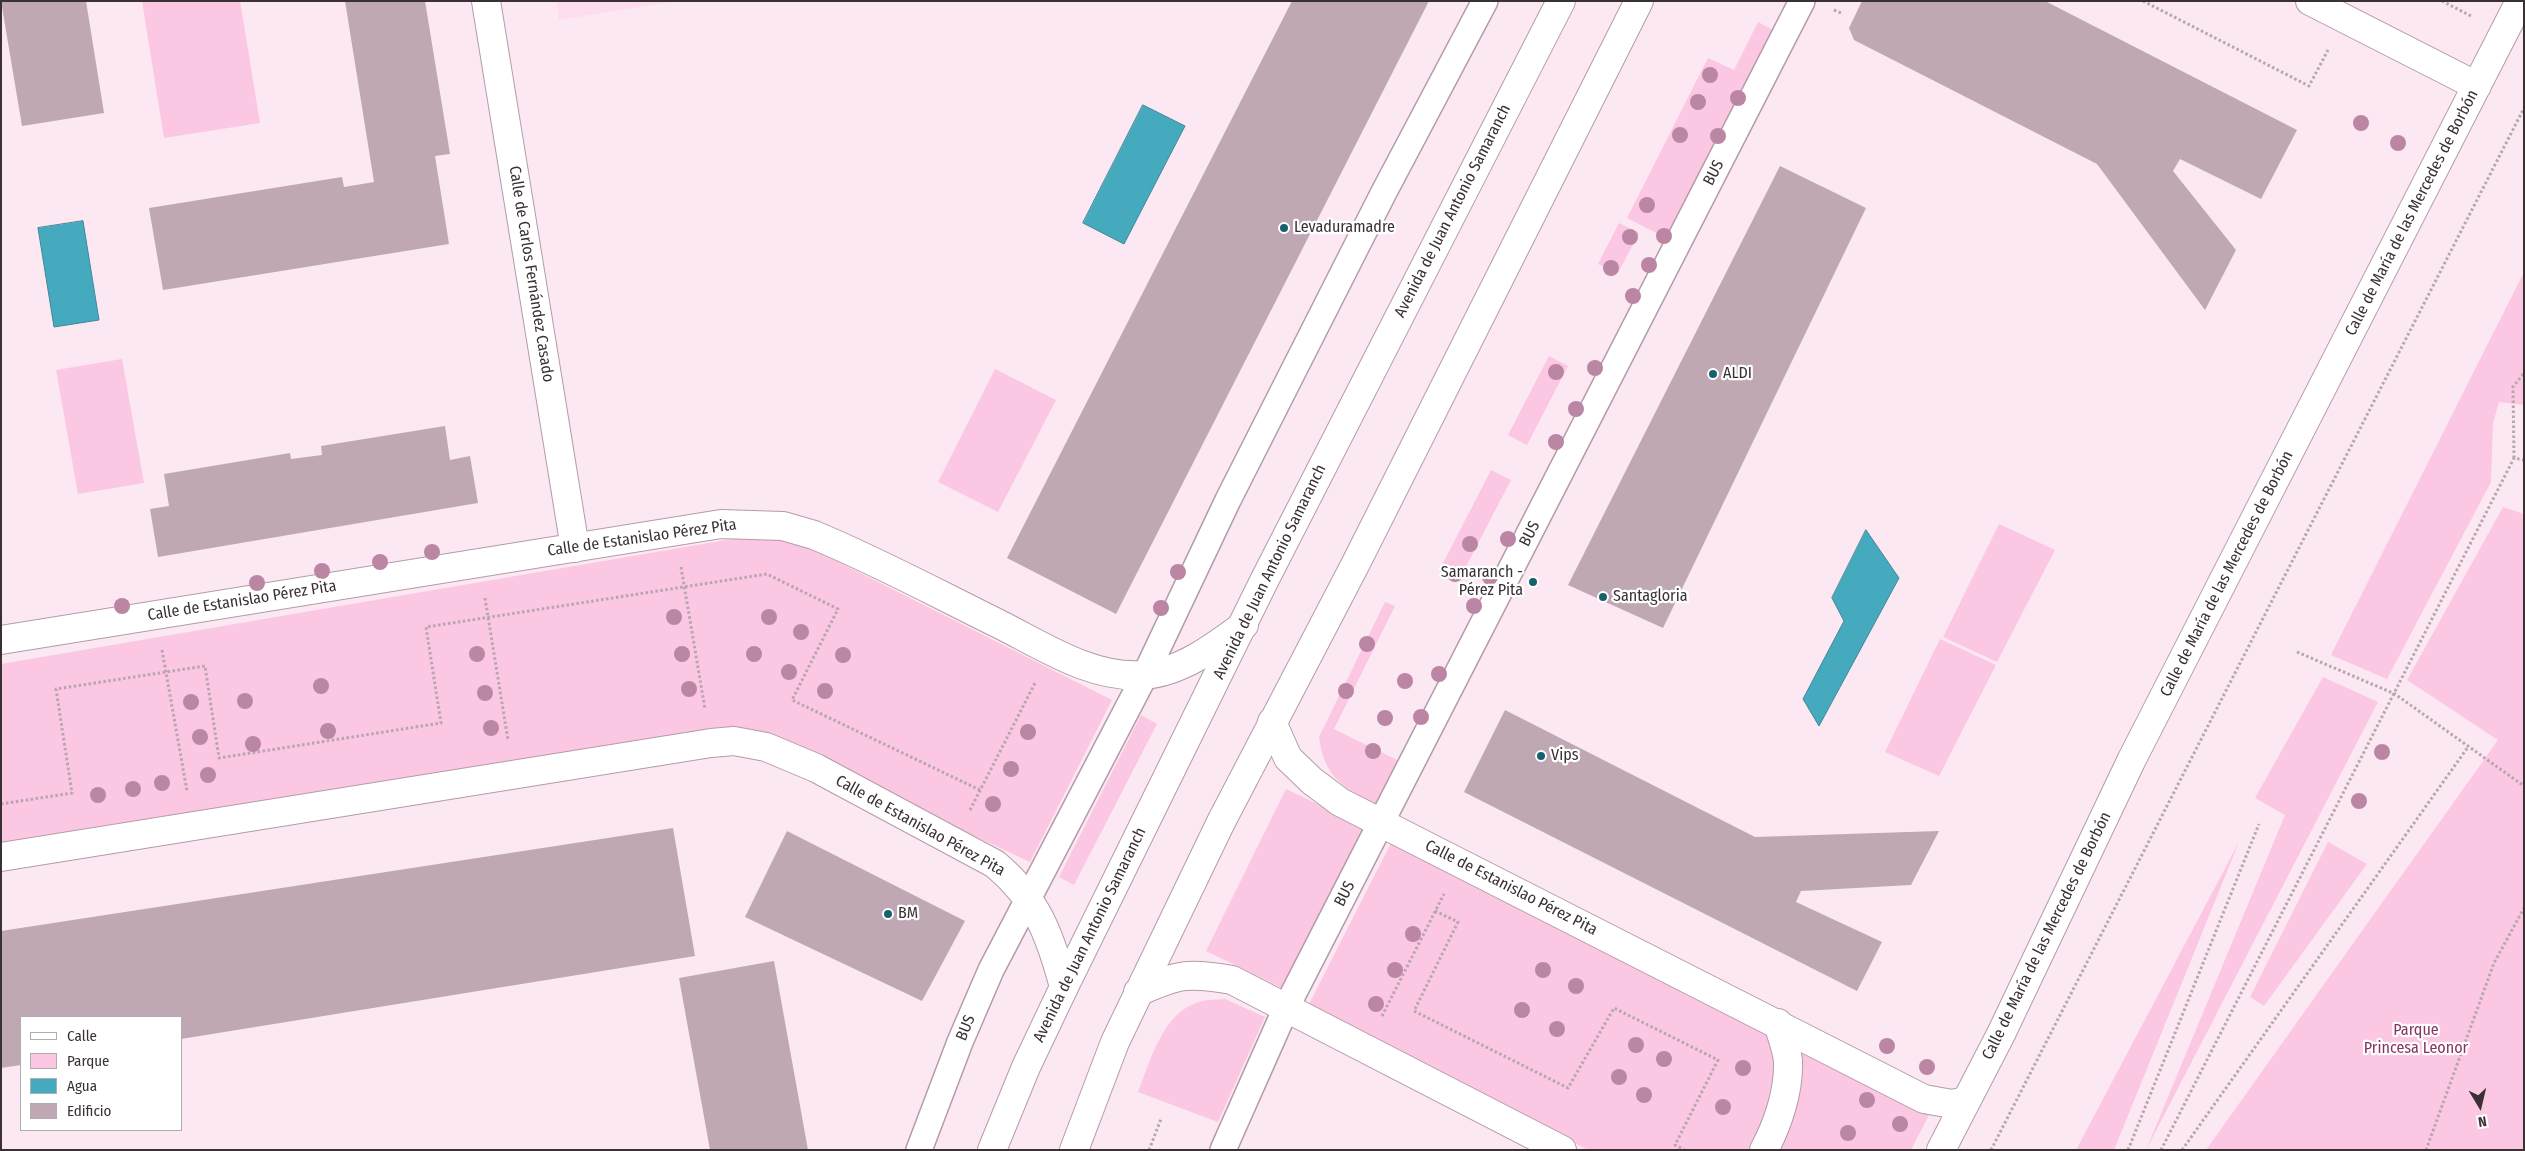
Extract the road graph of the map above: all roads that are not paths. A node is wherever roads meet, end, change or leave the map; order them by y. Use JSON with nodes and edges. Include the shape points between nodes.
{"nodes":[{"id":1,"x":486,"y":1,"type":"edge"},
{"id":2,"x":1486,"y":1,"type":"edge"},
{"id":3,"x":1561,"y":1,"type":"edge"},
{"id":4,"x":1639,"y":1,"type":"edge"},
{"id":5,"x":1802,"y":1,"type":"edge"},
{"id":6,"x":2310,"y":1,"type":"edge"},
{"id":7,"x":2520,"y":1,"type":"edge"},
{"id":8,"x":2477,"y":86,"type":"junction"},
{"id":9,"x":575,"y":548,"type":"junction"},
{"id":10,"x":1244,"y":625,"type":"junction"},
{"id":11,"x":1,"y":640,"type":"edge"},
{"id":12,"x":1145,"y":675,"type":"junction"},
{"id":13,"x":1272,"y":722,"type":"junction"},
{"id":14,"x":1381,"y":822,"type":"junction"},
{"id":15,"x":1,"y":857,"type":"edge"},
{"id":16,"x":1028,"y":897,"type":"junction"},
{"id":17,"x":1064,"y":987,"type":"junction"},
{"id":18,"x":1138,"y":992,"type":"junction"},
{"id":19,"x":1286,"y":1008,"type":"junction"},
{"id":20,"x":1778,"y":1023,"type":"junction"},
{"id":21,"x":1966,"y":1101,"type":"junction"},
{"id":22,"x":919,"y":1150,"type":"edge"},
{"id":23,"x":992,"y":1150,"type":"edge"},
{"id":24,"x":1074,"y":1150,"type":"edge"},
{"id":25,"x":1223,"y":1150,"type":"edge"},
{"id":26,"x":1562,"y":1150,"type":"edge"},
{"id":27,"x":1764,"y":1150,"type":"edge"},
{"id":28,"x":1941,"y":1150,"type":"edge"}],
"edges":[{"from":1,"to":9,"type":"street","name":"Calle de Carlos Fernández Casado"},
{"from":2,"to":12,"type":"lane","name":"BUS","via":[[1384,192],[1228,500]]},
{"from":3,"to":10,"type":"street","name":"Avenida de Juan Antonio Samaranch"},
{"from":4,"to":13,"type":"street","via":[[1355,565]]},
{"from":5,"to":14,"type":"lane","name":"BUS"},
{"from":6,"to":8,"type":"street"},
{"from":7,"to":8,"type":"street","name":"Calle de María de las Mercedes de Borbón"},
{"from":8,"to":21,"type":"street","name":"Calle de María de las Mercedes de Borbón","via":[[2136,750]]},
{"from":9,"to":11,"type":"street","name":"Calle de Estanislao Pérez Pita"},
{"from":9,"to":12,"type":"street","name":"Calle de Estanislao Pérez Pita","via":[[721,524],[783,526],[836,544],[1096,670],[1115,675]]},
{"from":10,"to":12,"type":"street","name":"Calle de Estanislao Pérez Pita","via":[[1196,658]]},
{"from":10,"to":17,"type":"street","name":"Avenida de Juan Antonio Samaranch"},
{"from":12,"to":16,"type":"lane","name":"BUS"},
{"from":13,"to":14,"type":"street","name":"Calle de Estanislao Pérez Pita","via":[[1288,758],[1312,781],[1340,802]]},
{"from":13,"to":18,"type":"street"},
{"from":14,"to":19,"type":"lane","name":"BUS"},
{"from":14,"to":20,"type":"street","name":"Calle de Estanislao Pérez Pita"},
{"from":15,"to":16,"type":"street","name":"Calle de Estanislao Pérez Pita","via":[[734,741],[766,747],[816,768],[995,864]]},
{"from":16,"to":17,"type":"street","name":"Calle de Estanislao Pérez Pita","via":[[1044,924]]},
{"from":16,"to":22,"type":"lane","name":"BUS","via":[[973,1010]]},
{"from":17,"to":23,"type":"street","name":"Avenida de Juan Antonio Samaranch"},
{"from":18,"to":19,"type":"street","via":[[1173,976],[1200,974],[1232,980]]},
{"from":18,"to":24,"type":"street","via":[[1115,1042]]},
{"from":19,"to":25,"type":"lane","name":"BUS"},
{"from":19,"to":26,"type":"street"},
{"from":20,"to":21,"type":"street","name":"Calle de Estanislao Pérez Pita","via":[[1924,1099],[1952,1104]]},
{"from":20,"to":27,"type":"street","via":[[1788,1060],[1786,1086],[1776,1127]]},
{"from":21,"to":28,"type":"street","name":"Calle de María de las Mercedes de Borbón"}]}
